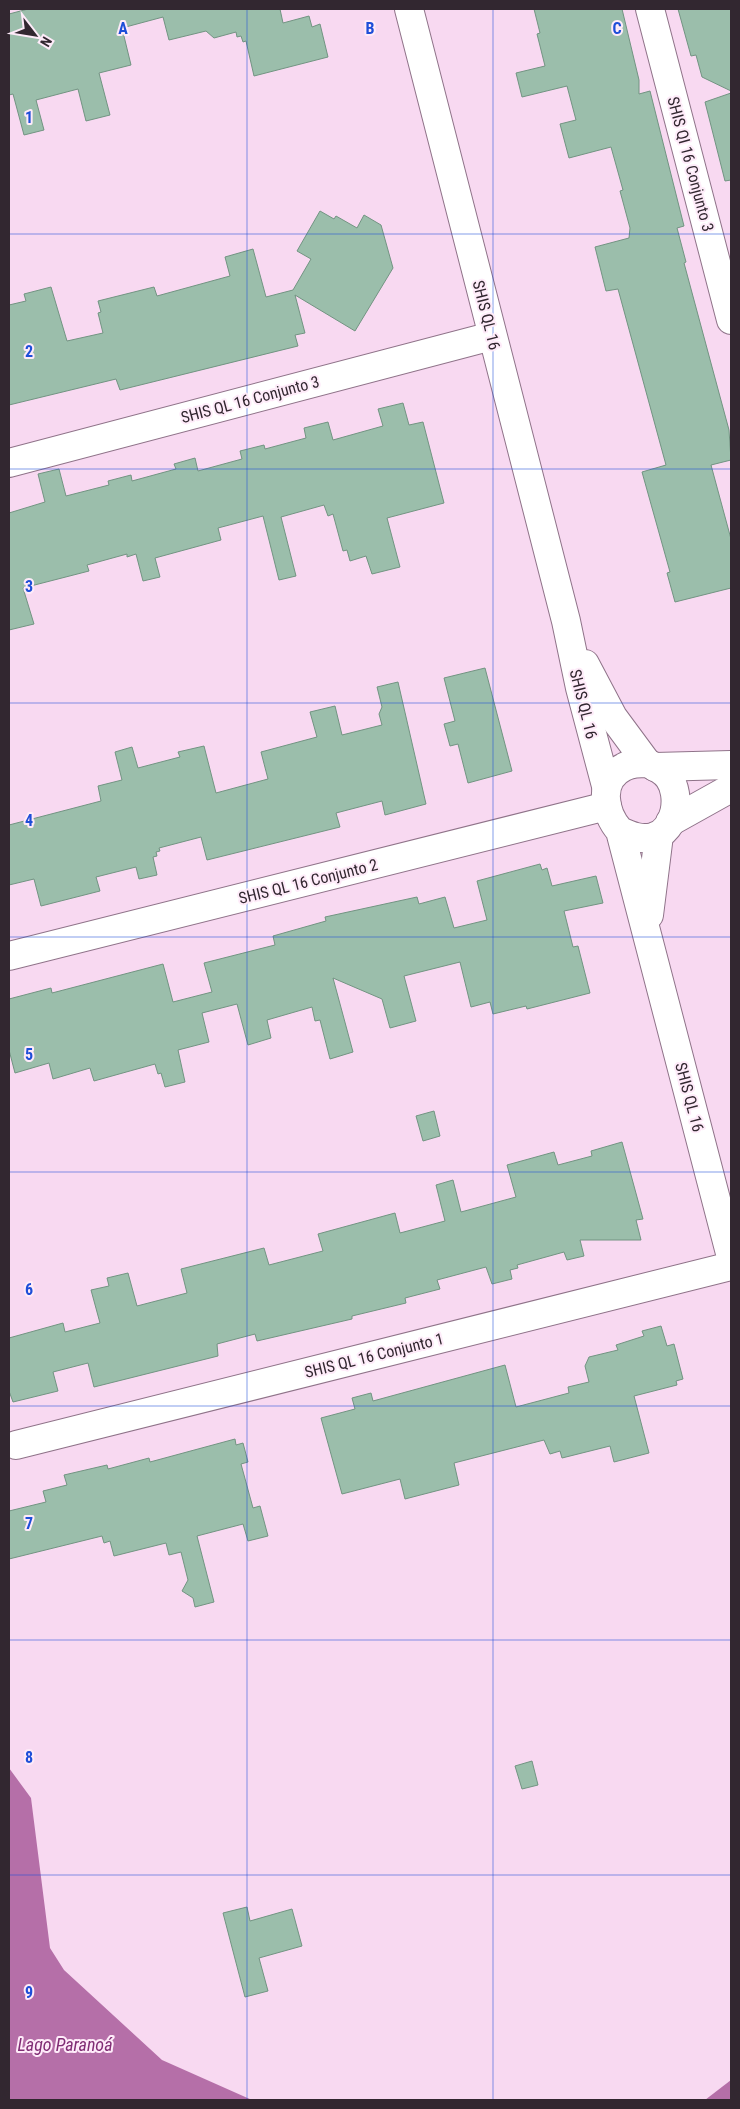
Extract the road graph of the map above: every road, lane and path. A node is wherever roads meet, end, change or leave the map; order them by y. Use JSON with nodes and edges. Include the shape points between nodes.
{"nodes":[{"id":1,"x":409,"y":9,"type":"edge"},
{"id":2,"x":650,"y":9,"type":"edge"},
{"id":3,"x":731,"y":320,"type":"edge"},
{"id":4,"x":492,"y":336,"type":"junction"},
{"id":5,"x":9,"y":463,"type":"edge"},
{"id":6,"x":566,"y":621,"type":"junction"},
{"id":7,"x":651,"y":765,"type":"junction"},
{"id":8,"x":731,"y":765,"type":"edge"},
{"id":9,"x":731,"y":788,"type":"edge"},
{"id":10,"x":606,"y":796,"type":"junction"},
{"id":11,"x":665,"y":828,"type":"junction"},
{"id":12,"x":620,"y":831,"type":"junction"},
{"id":13,"x":648,"y":937,"type":"junction"},
{"id":14,"x":9,"y":956,"type":"edge"},
{"id":15,"x":731,"y":1257,"type":"edge"},
{"id":16,"x":731,"y":1266,"type":"edge"},
{"id":17,"x":16,"y":1445,"type":"dead end"}],
"edges":[{"from":1,"to":4,"type":"street","name":"SHIS QL 16"},
{"from":2,"to":3,"type":"street","name":"SHIS QI 16 Conjunto 3"},
{"from":4,"to":5,"type":"street","name":"SHIS QL 16 Conjunto 3"},
{"from":4,"to":6,"type":"street","name":"SHIS QL 16"},
{"from":6,"to":7,"type":"street","name":"SHIS QL 16","via":[[602,698]]},
{"from":6,"to":10,"type":"street","name":"SHIS QL 16"},
{"from":7,"to":8,"type":"street"},
{"from":7,"to":10,"type":"street","via":[[622,767]]},
{"from":7,"to":11,"type":"street","via":[[668,776],[676,795],[674,812]]},
{"from":9,"to":11,"type":"street"},
{"from":10,"to":12,"type":"street"},
{"from":10,"to":14,"type":"street","name":"SHIS QL 16 Conjunto 2"},
{"from":11,"to":12,"type":"street","via":[[652,837],[634,838]]},
{"from":11,"to":13,"type":"street","name":"SHIS QL 16","via":[[652,878]]},
{"from":12,"to":13,"type":"street","name":"SHIS QL 16"},
{"from":13,"to":15,"type":"street","name":"SHIS QL 16"},
{"from":16,"to":17,"type":"street","name":"SHIS QL 16 Conjunto 1"}]}
